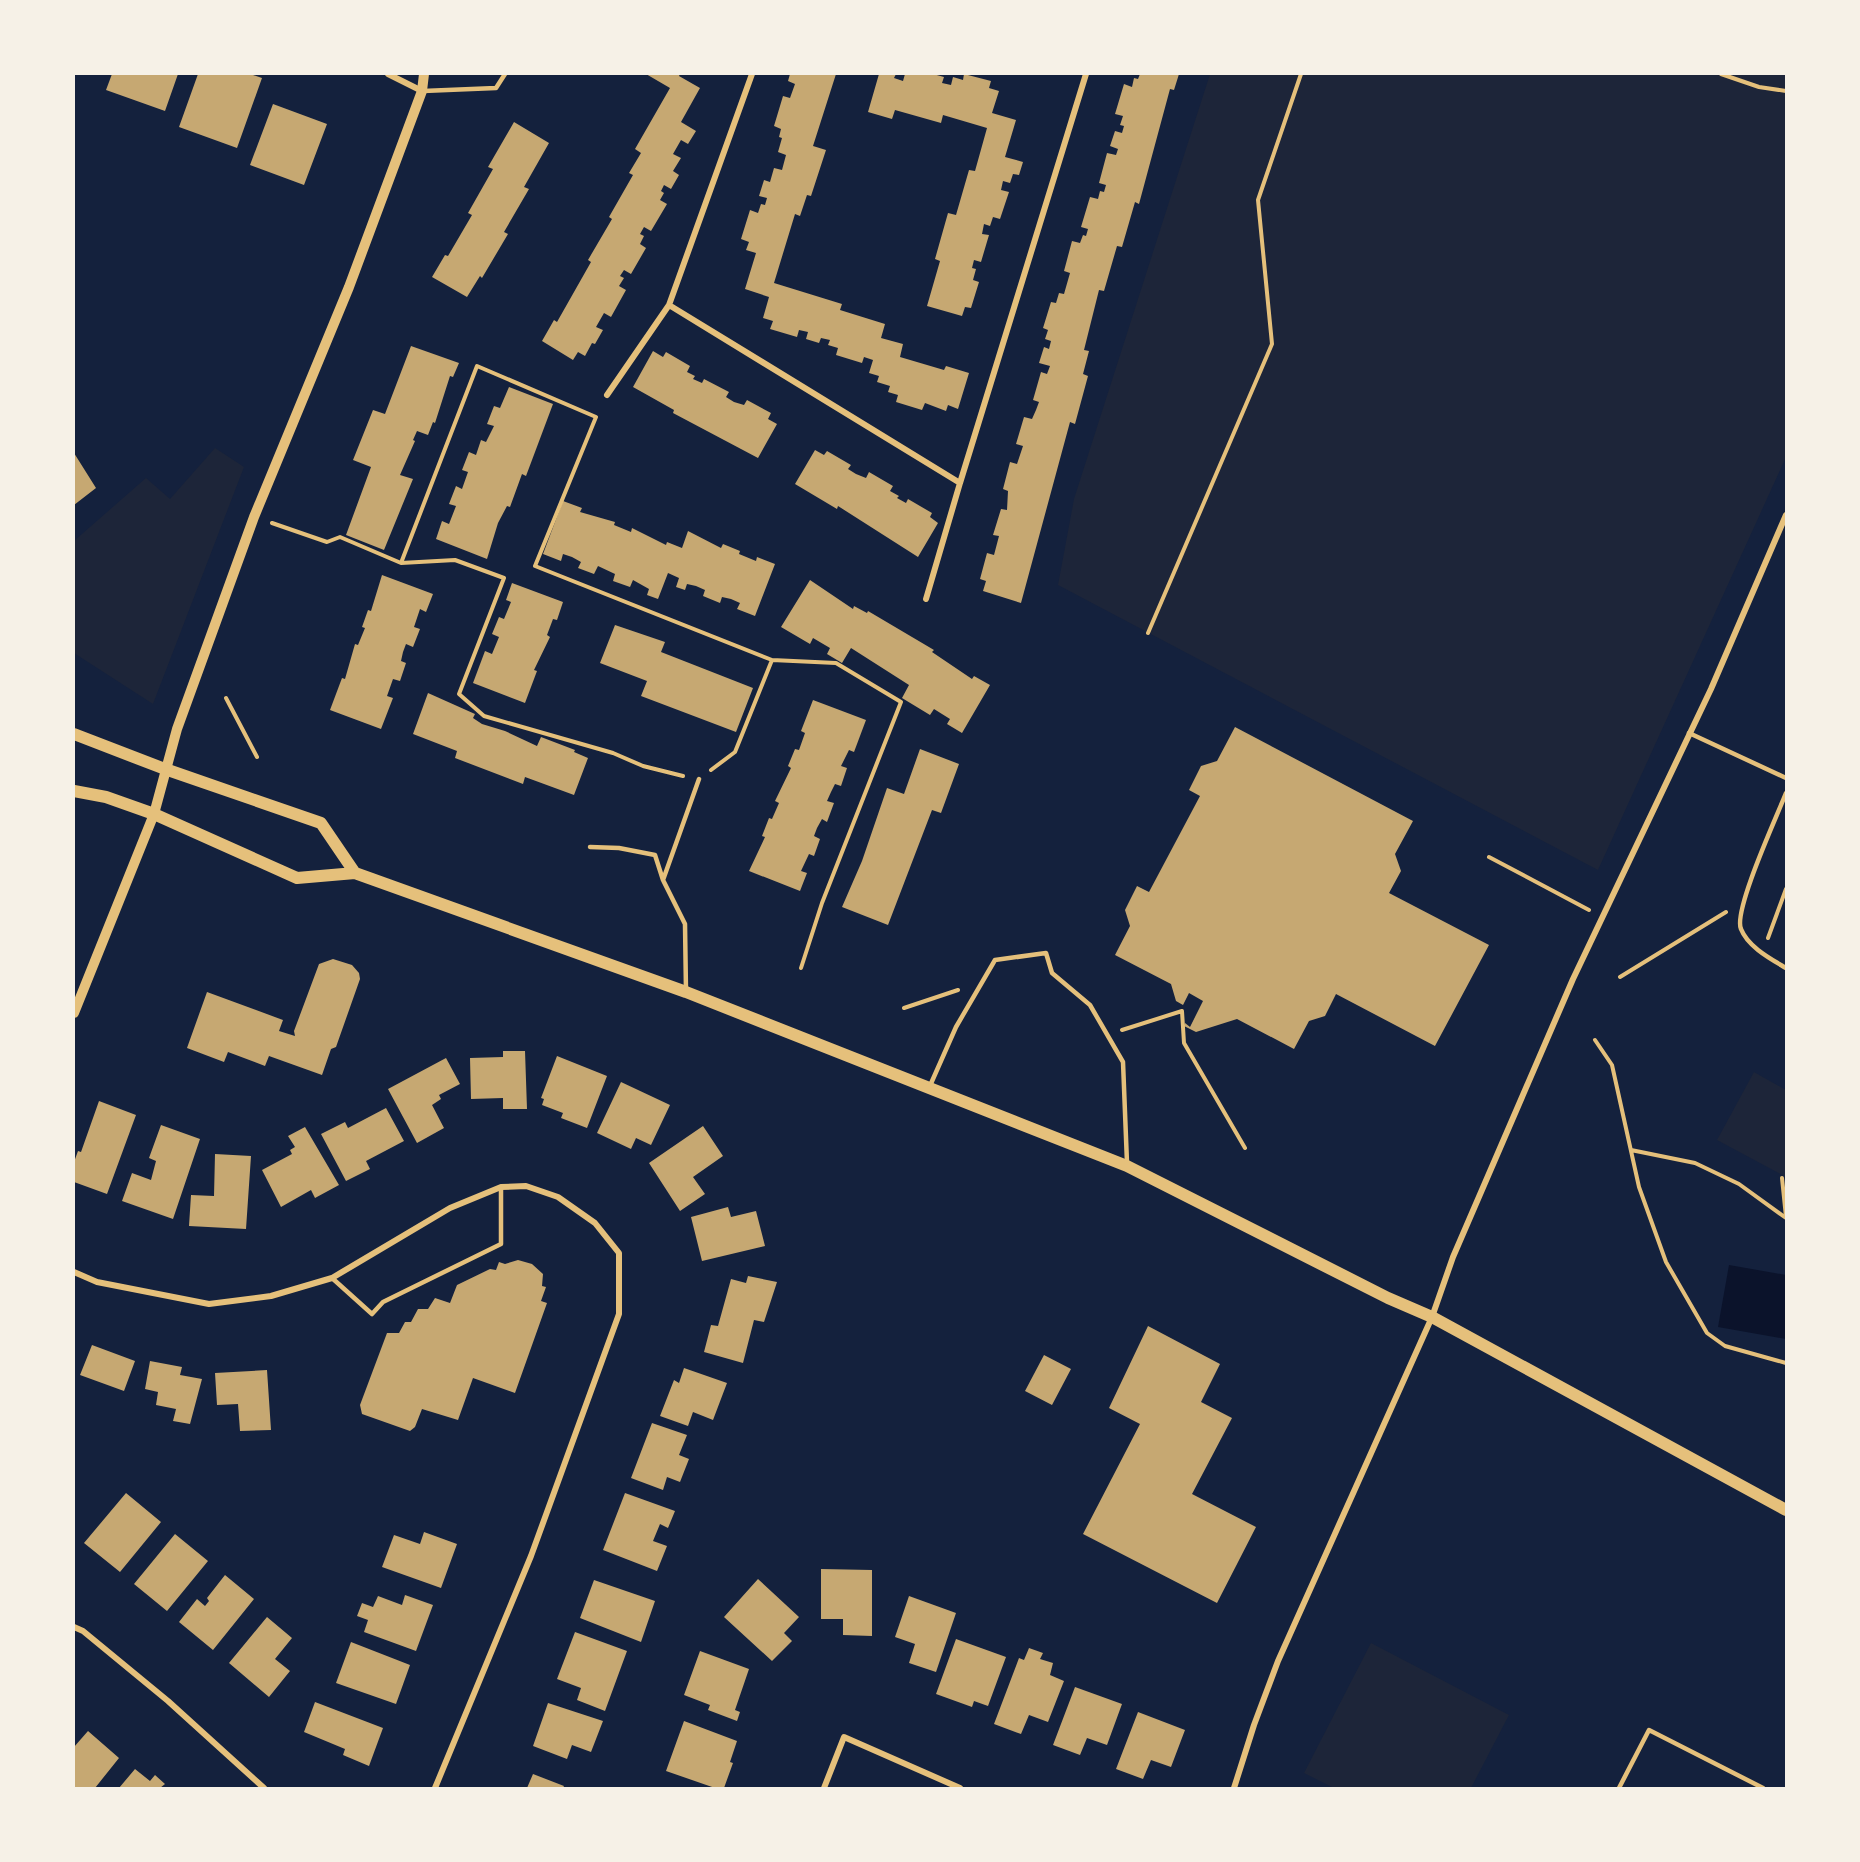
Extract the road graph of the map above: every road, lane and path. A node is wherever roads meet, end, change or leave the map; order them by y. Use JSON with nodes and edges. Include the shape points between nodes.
{"nodes":[{"id":1,"x":388,"y":74,"type":"edge"},
{"id":2,"x":424,"y":74,"type":"edge"},
{"id":3,"x":505,"y":74,"type":"edge"},
{"id":4,"x":752,"y":74,"type":"edge"},
{"id":5,"x":1086,"y":74,"type":"edge"},
{"id":6,"x":1301,"y":74,"type":"edge"},
{"id":7,"x":1721,"y":74,"type":"edge"},
{"id":8,"x":422,"y":91,"type":"junction"},
{"id":9,"x":1786,"y":91,"type":"edge"},
{"id":10,"x":669,"y":305,"type":"junction"},
{"id":11,"x":607,"y":395,"type":"dead end"},
{"id":12,"x":960,"y":483,"type":"junction"},
{"id":13,"x":1786,"y":515,"type":"edge"},
{"id":14,"x":254,"y":517,"type":"junction"},
{"id":15,"x":401,"y":563,"type":"junction"},
{"id":16,"x":926,"y":598,"type":"dead end"},
{"id":17,"x":1148,"y":633,"type":"dead end"},
{"id":18,"x":772,"y":660,"type":"junction"},
{"id":19,"x":226,"y":698,"type":"dead end"},
{"id":20,"x":1689,"y":733,"type":"junction"},
{"id":21,"x":74,"y":734,"type":"edge"},
{"id":22,"x":257,"y":757,"type":"dead end"},
{"id":23,"x":165,"y":769,"type":"junction"},
{"id":24,"x":1786,"y":778,"type":"edge"},
{"id":25,"x":699,"y":779,"type":"junction"},
{"id":26,"x":74,"y":791,"type":"edge"},
{"id":27,"x":1786,"y":794,"type":"edge"},
{"id":28,"x":154,"y":814,"type":"junction"},
{"id":29,"x":590,"y":847,"type":"dead end"},
{"id":30,"x":1489,"y":857,"type":"dead end"},
{"id":31,"x":355,"y":873,"type":"junction"},
{"id":32,"x":663,"y":880,"type":"junction"},
{"id":33,"x":1786,"y":889,"type":"edge"},
{"id":34,"x":1744,"y":901,"type":"junction"},
{"id":35,"x":1602,"y":918,"type":"junction"},
{"id":36,"x":1762,"y":953,"type":"junction"},
{"id":37,"x":801,"y":968,"type":"dead end"},
{"id":38,"x":1786,"y":968,"type":"edge"},
{"id":39,"x":1620,"y":977,"type":"dead end"},
{"id":40,"x":980,"y":983,"type":"junction"},
{"id":41,"x":686,"y":992,"type":"junction"},
{"id":42,"x":904,"y":1008,"type":"dead end"},
{"id":43,"x":74,"y":1013,"type":"edge"},
{"id":44,"x":1107,"y":1035,"type":"junction"},
{"id":45,"x":1595,"y":1040,"type":"dead end"},
{"id":46,"x":929,"y":1088,"type":"junction"},
{"id":47,"x":1245,"y":1148,"type":"dead end"},
{"id":48,"x":1631,"y":1150,"type":"junction"},
{"id":49,"x":1127,"y":1166,"type":"junction"},
{"id":50,"x":1782,"y":1178,"type":"dead end"},
{"id":51,"x":501,"y":1187,"type":"junction"},
{"id":52,"x":1786,"y":1218,"type":"edge"},
{"id":53,"x":74,"y":1272,"type":"edge"},
{"id":54,"x":332,"y":1278,"type":"junction"},
{"id":55,"x":1432,"y":1317,"type":"junction"},
{"id":56,"x":1786,"y":1363,"type":"edge"},
{"id":57,"x":1786,"y":1510,"type":"edge"},
{"id":58,"x":74,"y":1627,"type":"edge"},
{"id":59,"x":264,"y":1788,"type":"edge"},
{"id":60,"x":435,"y":1788,"type":"edge"},
{"id":61,"x":824,"y":1788,"type":"edge"},
{"id":62,"x":960,"y":1788,"type":"edge"},
{"id":63,"x":1234,"y":1788,"type":"edge"},
{"id":64,"x":1619,"y":1788,"type":"edge"},
{"id":65,"x":1763,"y":1788,"type":"edge"}],
"edges":[{"from":1,"to":8,"type":"street"},
{"from":2,"to":8,"type":"street"},
{"from":3,"to":8,"type":"lane","via":[[496,88]]},
{"from":4,"to":10,"type":"street"},
{"from":5,"to":12,"type":"street"},
{"from":6,"to":17,"type":"path","via":[[1258,200],[1272,345]]},
{"from":7,"to":9,"type":"path"},
{"from":8,"to":14,"type":"street","via":[[349,287]]},
{"from":10,"to":11,"type":"street"},
{"from":10,"to":12,"type":"street"},
{"from":12,"to":16,"type":"street"},
{"from":13,"to":20,"type":"street"},
{"from":14,"to":15,"type":"path","via":[[327,542],[340,537]]},
{"from":14,"to":23,"type":"street"},
{"from":15,"to":18,"type":"path","via":[[477,366],[596,417],[535,566]]},
{"from":15,"to":25,"type":"path","via":[[455,560],[504,578],[459,694],[484,716],[613,753],[643,766]]},
{"from":18,"to":25,"type":"path","via":[[735,752]]},
{"from":18,"to":37,"type":"path","via":[[836,663],[902,702],[822,903]]},
{"from":19,"to":22,"type":"path"},
{"from":20,"to":24,"type":"lane"},
{"from":20,"to":35,"type":"street"},
{"from":21,"to":23,"type":"main road"},
{"from":23,"to":28,"type":"street"},
{"from":23,"to":31,"type":"main road","via":[[321,823]]},
{"from":25,"to":32,"type":"lane"},
{"from":26,"to":28,"type":"main road"},
{"from":27,"to":34,"type":"lane"},
{"from":28,"to":31,"type":"main road","via":[[297,878]]},
{"from":28,"to":43,"type":"street"},
{"from":29,"to":32,"type":"lane","via":[[654,855]]},
{"from":30,"to":35,"type":"path"},
{"from":31,"to":41,"type":"main road"},
{"from":32,"to":41,"type":"lane","via":[[686,924]]},
{"from":33,"to":36,"type":"path"},
{"from":34,"to":36,"type":"lane","via":[[1739,927]]},
{"from":34,"to":39,"type":"path"},
{"from":35,"to":55,"type":"street","via":[[1453,1257]]},
{"from":36,"to":38,"type":"lane"},
{"from":40,"to":42,"type":"path"},
{"from":40,"to":44,"type":"lane","via":[[995,960],[1046,953],[1052,973],[1090,1005]]},
{"from":40,"to":46,"type":"lane"},
{"from":41,"to":46,"type":"main road"},
{"from":44,"to":47,"type":"path","via":[[1182,1011],[1184,1042]]},
{"from":44,"to":49,"type":"lane","via":[[1123,1062]]},
{"from":45,"to":48,"type":"path","via":[[1612,1065]]},
{"from":46,"to":49,"type":"main road"},
{"from":48,"to":52,"type":"path","via":[[1695,1163],[1739,1184]]},
{"from":48,"to":56,"type":"path","via":[[1639,1187],[1666,1262],[1707,1333],[1725,1346]]},
{"from":49,"to":55,"type":"main road"},
{"from":50,"to":52,"type":"path"},
{"from":51,"to":54,"type":"street","via":[[450,1209]]},
{"from":51,"to":54,"type":"lane","via":[[501,1244],[383,1302],[372,1314]]},
{"from":51,"to":60,"type":"street","via":[[526,1186],[558,1197],[595,1223],[619,1253],[619,1314],[531,1556]]},
{"from":53,"to":54,"type":"street","via":[[97,1282],[208,1304],[271,1296]]},
{"from":55,"to":57,"type":"main road"},
{"from":55,"to":63,"type":"street","via":[[1278,1661]]},
{"from":58,"to":59,"type":"street","via":[[168,1701]]},
{"from":61,"to":62,"type":"street","via":[[844,1737]]},
{"from":64,"to":65,"type":"lane","via":[[1649,1730]]}]}
